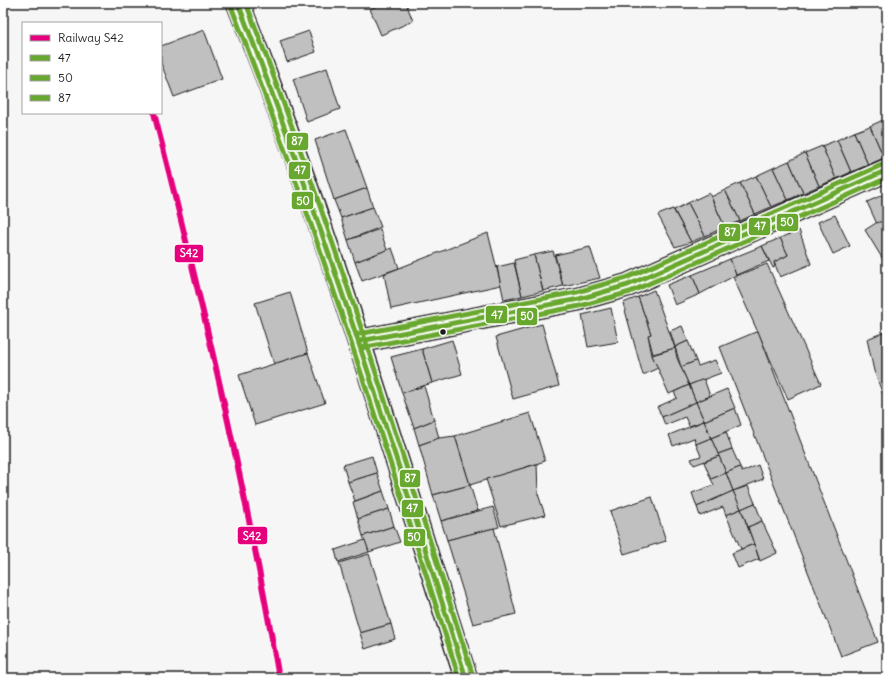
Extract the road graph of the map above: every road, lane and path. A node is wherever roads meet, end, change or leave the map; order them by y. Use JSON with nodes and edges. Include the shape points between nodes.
{"nodes":[{"id":1,"x":238,"y":3,"type":"edge"},
{"id":2,"x":887,"y":170,"type":"edge"},
{"id":3,"x":360,"y":341,"type":"junction"},
{"id":4,"x":466,"y":678,"type":"edge"}],
"edges":[{"from":1,"to":3,"type":"street","via":[[276,102]]},
{"from":2,"to":3,"type":"street","via":[[628,285],[579,299]]},
{"from":3,"to":4,"type":"street"}]}
